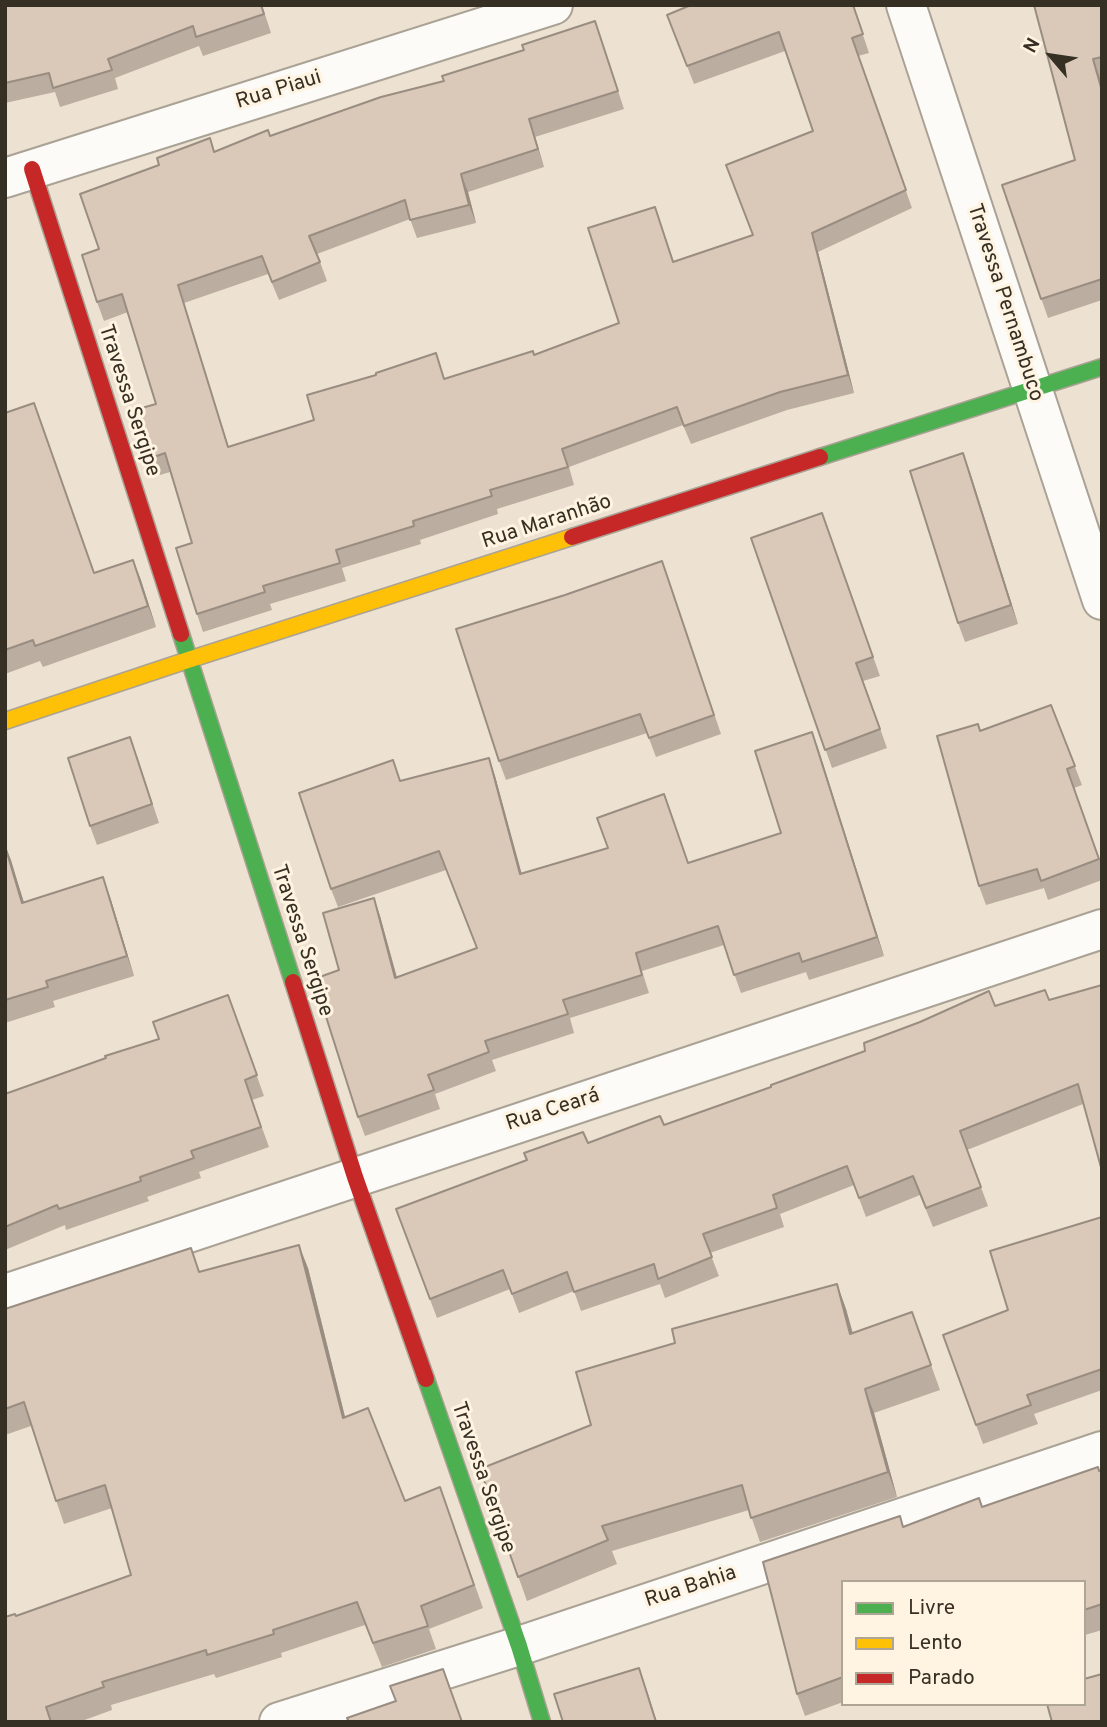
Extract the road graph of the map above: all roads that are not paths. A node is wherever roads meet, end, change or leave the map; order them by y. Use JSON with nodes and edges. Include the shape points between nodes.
{"nodes":[{"id":1,"x":553,"y":5,"type":"edge"},
{"id":2,"x":905,"y":5,"type":"edge"},
{"id":3,"x":18,"y":174,"type":"edge"},
{"id":4,"x":1102,"y":367,"type":"edge"},
{"id":5,"x":1033,"y":390,"type":"junction"},
{"id":6,"x":1102,"y":600,"type":"edge"},
{"id":7,"x":188,"y":660,"type":"junction"},
{"id":8,"x":5,"y":721,"type":"edge"},
{"id":9,"x":1102,"y":929,"type":"edge"},
{"id":10,"x":355,"y":1177,"type":"junction"},
{"id":11,"x":5,"y":1294,"type":"edge"},
{"id":12,"x":1102,"y":1451,"type":"edge"},
{"id":13,"x":519,"y":1646,"type":"junction"},
{"id":14,"x":279,"y":1722,"type":"edge"},
{"id":15,"x":542,"y":1722,"type":"edge"}],
"edges":[{"from":1,"to":3,"type":"street","name":"Rua Piaui"},
{"from":2,"to":5,"type":"street","name":"Travessa Pernambuco"},
{"from":3,"to":7,"type":"street","name":"Travessa Sergipe"},
{"from":4,"to":5,"type":"street","name":"Rua Maranhão"},
{"from":5,"to":6,"type":"street","name":"Travessa Pernambuco"},
{"from":5,"to":7,"type":"street","name":"Rua Maranhão"},
{"from":7,"to":8,"type":"street","name":"Rua Maranhão"},
{"from":7,"to":10,"type":"street","name":"Travessa Sergipe"},
{"from":9,"to":10,"type":"street","name":"Rua Ceará"},
{"from":10,"to":11,"type":"street","name":"Rua Ceará"},
{"from":10,"to":13,"type":"street","name":"Travessa Sergipe"},
{"from":12,"to":13,"type":"street","name":"Rua Bahia"},
{"from":13,"to":14,"type":"street","name":"Rua Bahia"},
{"from":13,"to":15,"type":"street","name":"Travessa Sergipe"}]}
